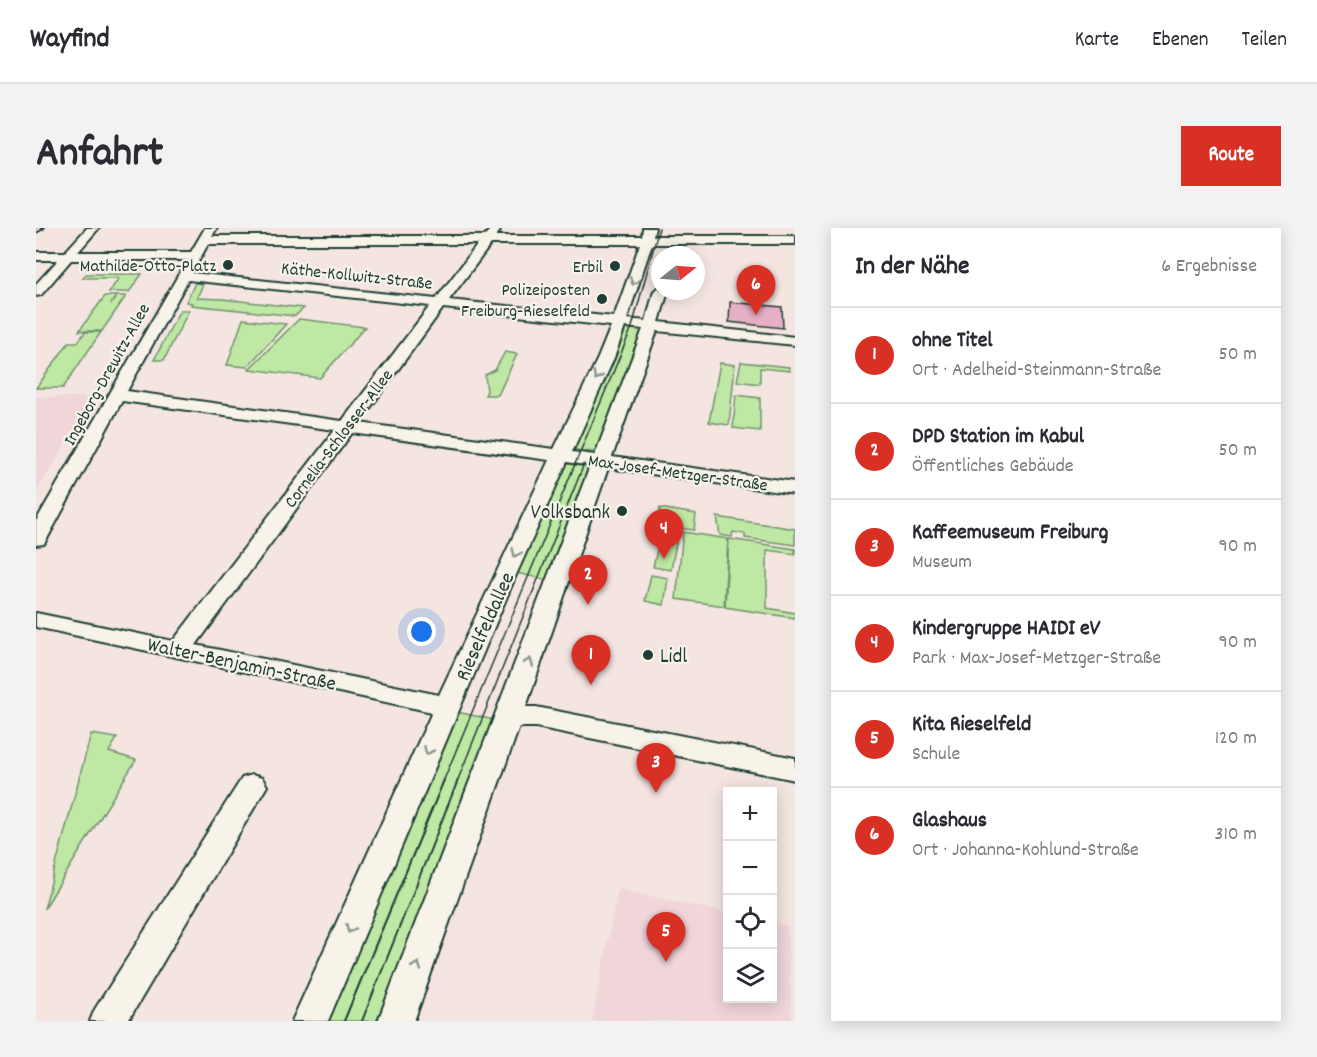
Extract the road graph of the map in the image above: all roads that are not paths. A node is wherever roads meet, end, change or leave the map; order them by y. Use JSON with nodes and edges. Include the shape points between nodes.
{"nodes":[{"id":1,"x":93,"y":228,"type":"edge"},
{"id":2,"x":211,"y":228,"type":"edge"},
{"id":3,"x":492,"y":234,"type":"edge"},
{"id":4,"x":674,"y":234,"type":"edge"},
{"id":5,"x":651,"y":236,"type":"edge"},
{"id":6,"x":204,"y":240,"type":"junction"},
{"id":7,"x":795,"y":240,"type":"edge"},
{"id":8,"x":36,"y":256,"type":"edge"},
{"id":9,"x":68,"y":256,"type":"junction"},
{"id":10,"x":194,"y":256,"type":"junction"},
{"id":11,"x":183,"y":276,"type":"junction"},
{"id":12,"x":36,"y":292,"type":"edge"},
{"id":13,"x":654,"y":300,"type":"edge"},
{"id":14,"x":440,"y":303,"type":"junction"},
{"id":15,"x":635,"y":324,"type":"junction"},
{"id":16,"x":795,"y":341,"type":"edge"},
{"id":17,"x":117,"y":395,"type":"junction"},
{"id":18,"x":347,"y":426,"type":"junction"},
{"id":19,"x":561,"y":455,"type":"junction"},
{"id":20,"x":603,"y":461,"type":"junction"},
{"id":21,"x":795,"y":488,"type":"edge"},
{"id":22,"x":36,"y":540,"type":"edge"},
{"id":23,"x":36,"y":620,"type":"edge"},
{"id":24,"x":180,"y":649,"type":"junction"},
{"id":25,"x":448,"y":706,"type":"junction"},
{"id":26,"x":510,"y":717,"type":"junction"},
{"id":27,"x":795,"y":769,"type":"edge"},
{"id":28,"x":252,"y":786,"type":"dead end"},
{"id":29,"x":108,"y":1021,"type":"edge"},
{"id":30,"x":310,"y":1021,"type":"edge"},
{"id":31,"x":396,"y":1021,"type":"edge"}],
"edges":[{"from":1,"to":9,"type":"street"},
{"from":2,"to":6,"type":"street","name":"Ingeborg-Drewitz-Allee"},
{"from":3,"to":5,"type":"street"},
{"from":3,"to":6,"type":"street"},
{"from":3,"to":14,"type":"street","name":"Cornelia-Schlosser-Allee"},
{"from":4,"to":5,"type":"street"},
{"from":4,"to":7,"type":"street"},
{"from":5,"to":15,"type":"street","name":"Rieselfeldallee","one_way":true},
{"from":6,"to":10,"type":"street","name":"Ingeborg-Drewitz-Allee"},
{"from":8,"to":9,"type":"street"},
{"from":9,"to":10,"type":"street"},
{"from":9,"to":12,"type":"street"},
{"from":10,"to":11,"type":"street","name":"Ingeborg-Drewitz-Allee"},
{"from":11,"to":14,"type":"street","name":"Käthe-Kollwitz-Straße"},
{"from":11,"to":17,"type":"street","name":"Ingeborg-Drewitz-Allee"},
{"from":13,"to":15,"type":"street","name":"Rieselfeldallee"},
{"from":14,"to":15,"type":"street","name":"Käthe-Kollwitz-Straße"},
{"from":14,"to":18,"type":"street","name":"Cornelia-Schlosser-Allee"},
{"from":15,"to":16,"type":"street","name":"Käthe-Kollwitz-Straße"},
{"from":15,"to":19,"type":"street","name":"Rieselfeldallee","one_way":true},
{"from":15,"to":20,"type":"street","name":"Rieselfeldallee"},
{"from":17,"to":18,"type":"street","name":"Max-Josef-Metzger-Straße"},
{"from":17,"to":22,"type":"street","name":"Ingeborg-Drewitz-Allee"},
{"from":18,"to":19,"type":"street","name":"Max-Josef-Metzger-Straße"},
{"from":18,"to":24,"type":"street","name":"Cornelia-Schlosser-Allee"},
{"from":19,"to":20,"type":"street","name":"Max-Josef-Metzger-Straße"},
{"from":19,"to":25,"type":"street","name":"Rieselfeldallee","one_way":true},
{"from":20,"to":21,"type":"street","name":"Max-Josef-Metzger-Straße"},
{"from":26,"to":20,"type":"street","name":"Rieselfeldallee","one_way":true},
{"from":23,"to":24,"type":"street","name":"Walter-Benjamin-Straße"},
{"from":24,"to":25,"type":"street","name":"Walter-Benjamin-Straße"},
{"from":25,"to":30,"type":"street","name":"Rieselfeldallee","one_way":true},
{"from":26,"to":27,"type":"street","via":[[536,717]]},
{"from":31,"to":26,"type":"street","name":"Rieselfeldallee","one_way":true},
{"from":28,"to":29,"type":"street"}]}
